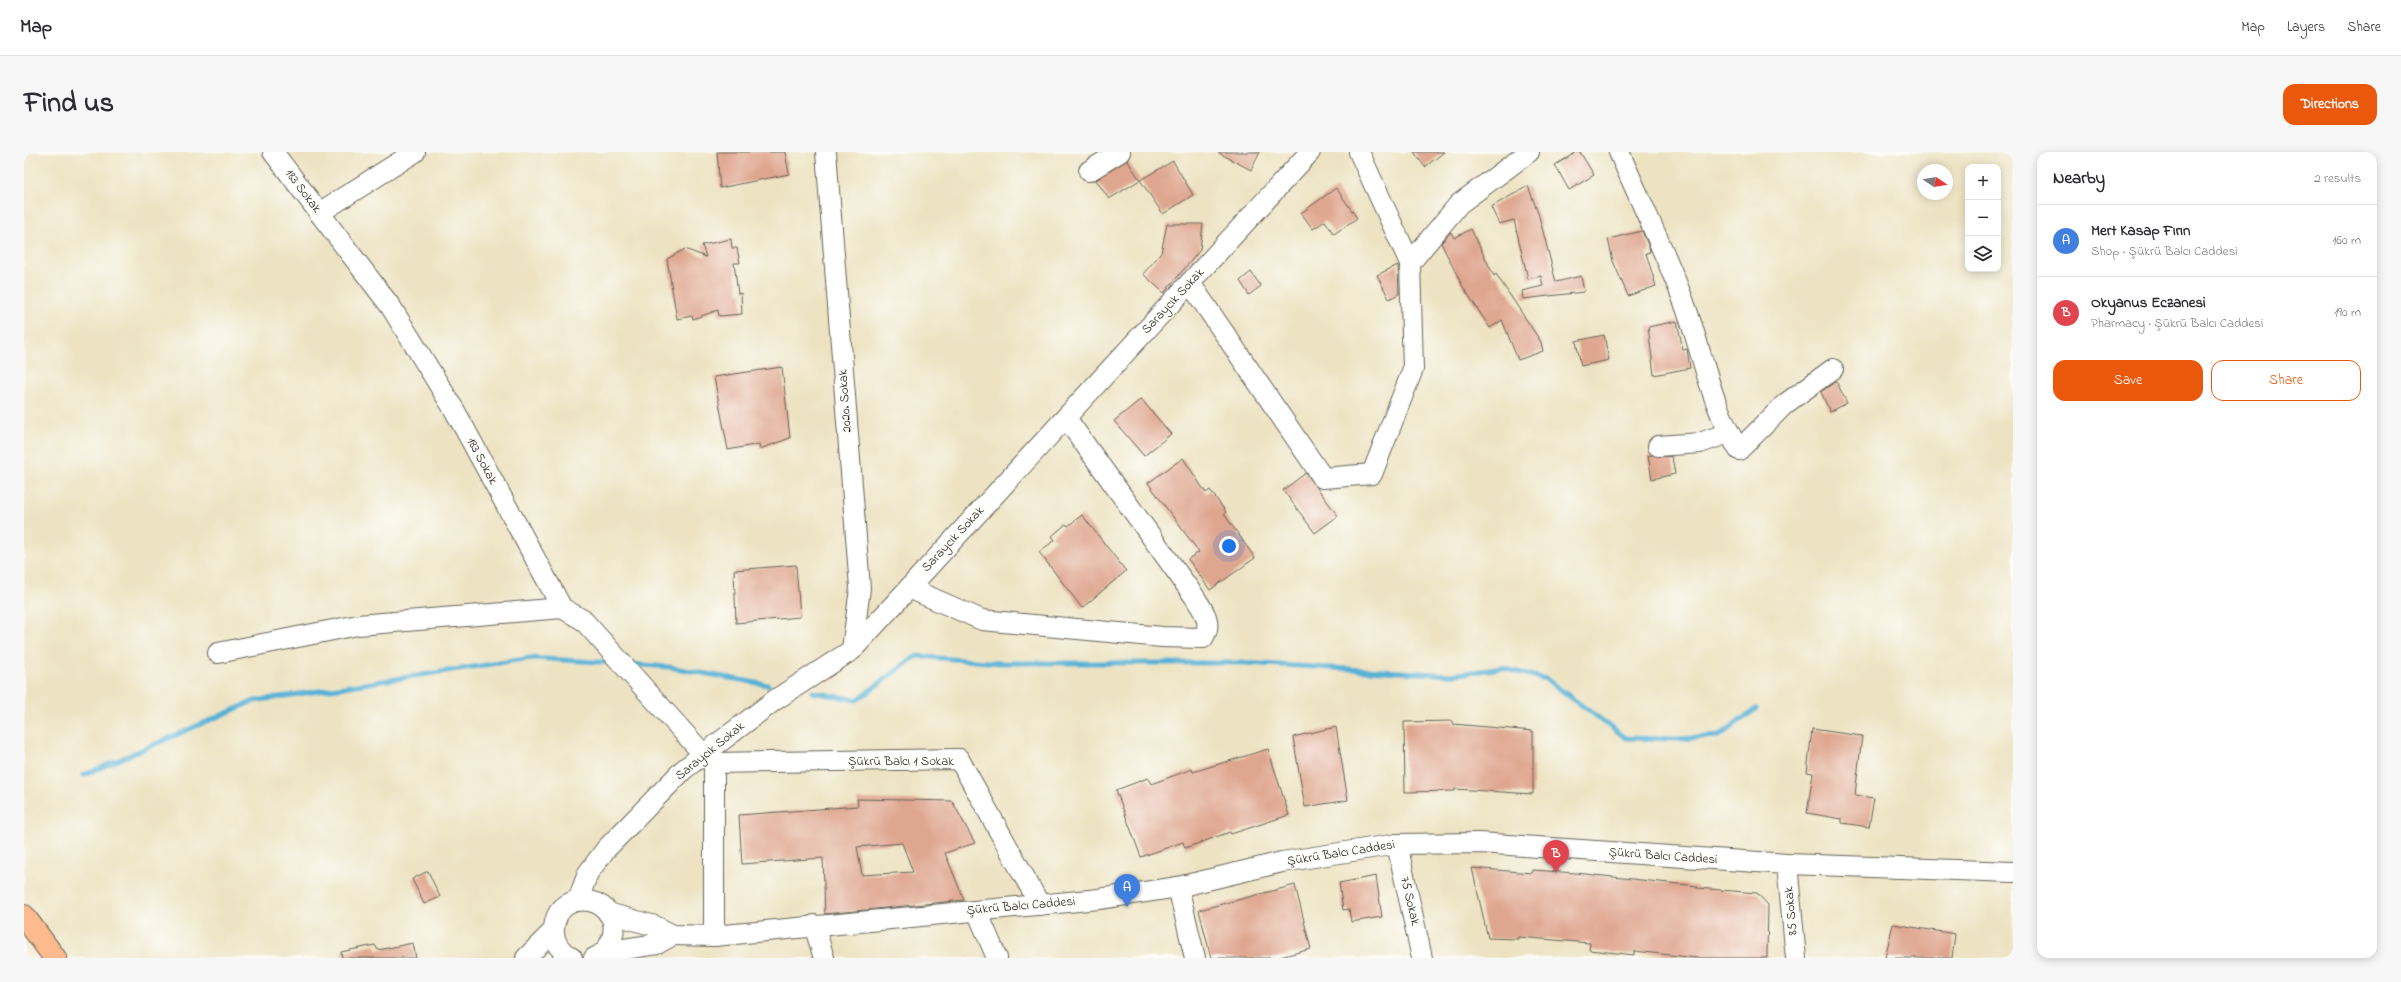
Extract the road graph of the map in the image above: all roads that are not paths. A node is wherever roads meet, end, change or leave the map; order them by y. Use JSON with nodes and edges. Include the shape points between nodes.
{"nodes":[{"id":1,"x":274,"y":152,"type":"edge"},
{"id":2,"x":415,"y":152,"type":"edge"},
{"id":3,"x":826,"y":152,"type":"edge"},
{"id":4,"x":1120,"y":152,"type":"edge"},
{"id":5,"x":1310,"y":152,"type":"edge"},
{"id":6,"x":1359,"y":152,"type":"edge"},
{"id":7,"x":1529,"y":152,"type":"edge"},
{"id":8,"x":1619,"y":152,"type":"edge"},
{"id":9,"x":1089,"y":171,"type":"dead end"},
{"id":10,"x":319,"y":212,"type":"junction"},
{"id":11,"x":1410,"y":263,"type":"junction"},
{"id":12,"x":1190,"y":283,"type":"junction"},
{"id":13,"x":1833,"y":369,"type":"dead end"},
{"id":14,"x":1066,"y":418,"type":"junction"},
{"id":15,"x":1728,"y":432,"type":"junction"},
{"id":16,"x":1658,"y":446,"type":"dead end"},
{"id":17,"x":908,"y":588,"type":"junction"},
{"id":18,"x":562,"y":608,"type":"junction"},
{"id":19,"x":852,"y":650,"type":"junction"},
{"id":20,"x":218,"y":653,"type":"dead end"},
{"id":21,"x":709,"y":759,"type":"junction"},
{"id":22,"x":1397,"y":844,"type":"junction"},
{"id":23,"x":1787,"y":864,"type":"junction"},
{"id":24,"x":2013,"y":872,"type":"edge"},
{"id":25,"x":1178,"y":887,"type":"junction"},
{"id":26,"x":578,"y":900,"type":"junction"},
{"id":27,"x":1040,"y":905,"type":"junction"},
{"id":28,"x":977,"y":911,"type":"junction"},
{"id":29,"x":608,"y":913,"type":"junction"},
{"id":30,"x":24,"y":916,"type":"edge"},
{"id":31,"x":814,"y":925,"type":"junction"},
{"id":32,"x":553,"y":931,"type":"junction"},
{"id":33,"x":673,"y":936,"type":"junction"},
{"id":34,"x":714,"y":936,"type":"junction"},
{"id":35,"x":634,"y":953,"type":"edge"},
{"id":36,"x":599,"y":955,"type":"edge"},
{"id":37,"x":55,"y":958,"type":"edge"},
{"id":38,"x":526,"y":958,"type":"edge"},
{"id":39,"x":572,"y":958,"type":"edge"},
{"id":40,"x":824,"y":958,"type":"edge"},
{"id":41,"x":997,"y":958,"type":"edge"},
{"id":42,"x":1195,"y":958,"type":"edge"},
{"id":43,"x":1422,"y":958,"type":"edge"},
{"id":44,"x":1796,"y":958,"type":"edge"}],
"edges":[{"from":1,"to":10,"type":"street","name":"183 Sokak"},
{"from":2,"to":10,"type":"street"},
{"from":3,"to":19,"type":"street","name":"2020. Sokak","via":[[860,588]]},
{"from":4,"to":9,"type":"street"},
{"from":5,"to":12,"type":"street","name":"Saraycık Sokak"},
{"from":6,"to":11,"type":"street"},
{"from":7,"to":11,"type":"street","via":[[1459,204]]},
{"from":8,"to":15,"type":"street","via":[[1682,297],[1713,399]]},
{"from":10,"to":18,"type":"street","name":"183 Sokak","via":[[391,307],[455,411]]},
{"from":11,"to":12,"type":"street","via":[[1413,369],[1372,474],[1323,478]]},
{"from":12,"to":14,"type":"street","name":"Saraycık Sokak"},
{"from":13,"to":15,"type":"street","via":[[1785,404],[1739,450]]},
{"from":14,"to":17,"type":"street","name":"Saraycık Sokak"},
{"from":14,"to":17,"type":"street","via":[[1194,596],[1207,619],[1208,626],[1203,638],[1162,637],[982,620]]},
{"from":15,"to":16,"type":"street","via":[[1700,443]]},
{"from":17,"to":19,"type":"street","name":"Saraycık Sokak"},
{"from":18,"to":20,"type":"street","via":[[358,626]]},
{"from":18,"to":21,"type":"street","via":[[583,620]]},
{"from":19,"to":21,"type":"street","name":"Saraycık Sokak","via":[[775,700]]},
{"from":21,"to":26,"type":"street","name":"Saraycık Sokak","via":[[683,770],[606,849],[588,873]]},
{"from":21,"to":27,"type":"street","name":"Şükrü Balcı 1 Sokak","via":[[959,759]]},
{"from":21,"to":34,"type":"street"},
{"from":22,"to":23,"type":"street","name":"Şükrü Balcı Caddesi","via":[[1480,843]]},
{"from":22,"to":25,"type":"street","name":"Şükrü Balcı Caddesi","via":[[1282,862]]},
{"from":22,"to":43,"type":"street","name":"75 Sokak"},
{"from":23,"to":24,"type":"street","name":"Şükrü Balcı Caddesi"},
{"from":23,"to":44,"type":"street","name":"85 Sokak"},
{"from":25,"to":27,"type":"street","name":"Şükrü Balcı Caddesi"},
{"from":25,"to":42,"type":"street"},
{"from":26,"to":29,"type":"street","name":"Şükrü Balcı Caddesi","via":[[595,902]]},
{"from":26,"to":32,"type":"street","via":[[563,908],[554,923]]},
{"from":27,"to":28,"type":"street","name":"Şükrü Balcı Caddesi"},
{"from":28,"to":31,"type":"street","name":"Şükrü Balcı Caddesi"},
{"from":28,"to":41,"type":"street"},
{"from":29,"to":33,"type":"street","name":"Şükrü Balcı Caddesi","via":[[655,926]]},
{"from":29,"to":36,"type":"street","via":[[614,929],[610,945]]},
{"from":30,"to":37,"type":"highway"},
{"from":31,"to":34,"type":"street","name":"Şükrü Balcı Caddesi"},
{"from":31,"to":40,"type":"street"},
{"from":32,"to":38,"type":"street"},
{"from":32,"to":39,"type":"street","via":[[559,948]]},
{"from":33,"to":34,"type":"street","name":"Şükrü Balcı Caddesi"},
{"from":33,"to":35,"type":"street","name":"Şükrü Balcı Caddesi"},
{"from":35,"to":36,"type":"street","name":"Şükrü Balcı Caddesi"}]}
